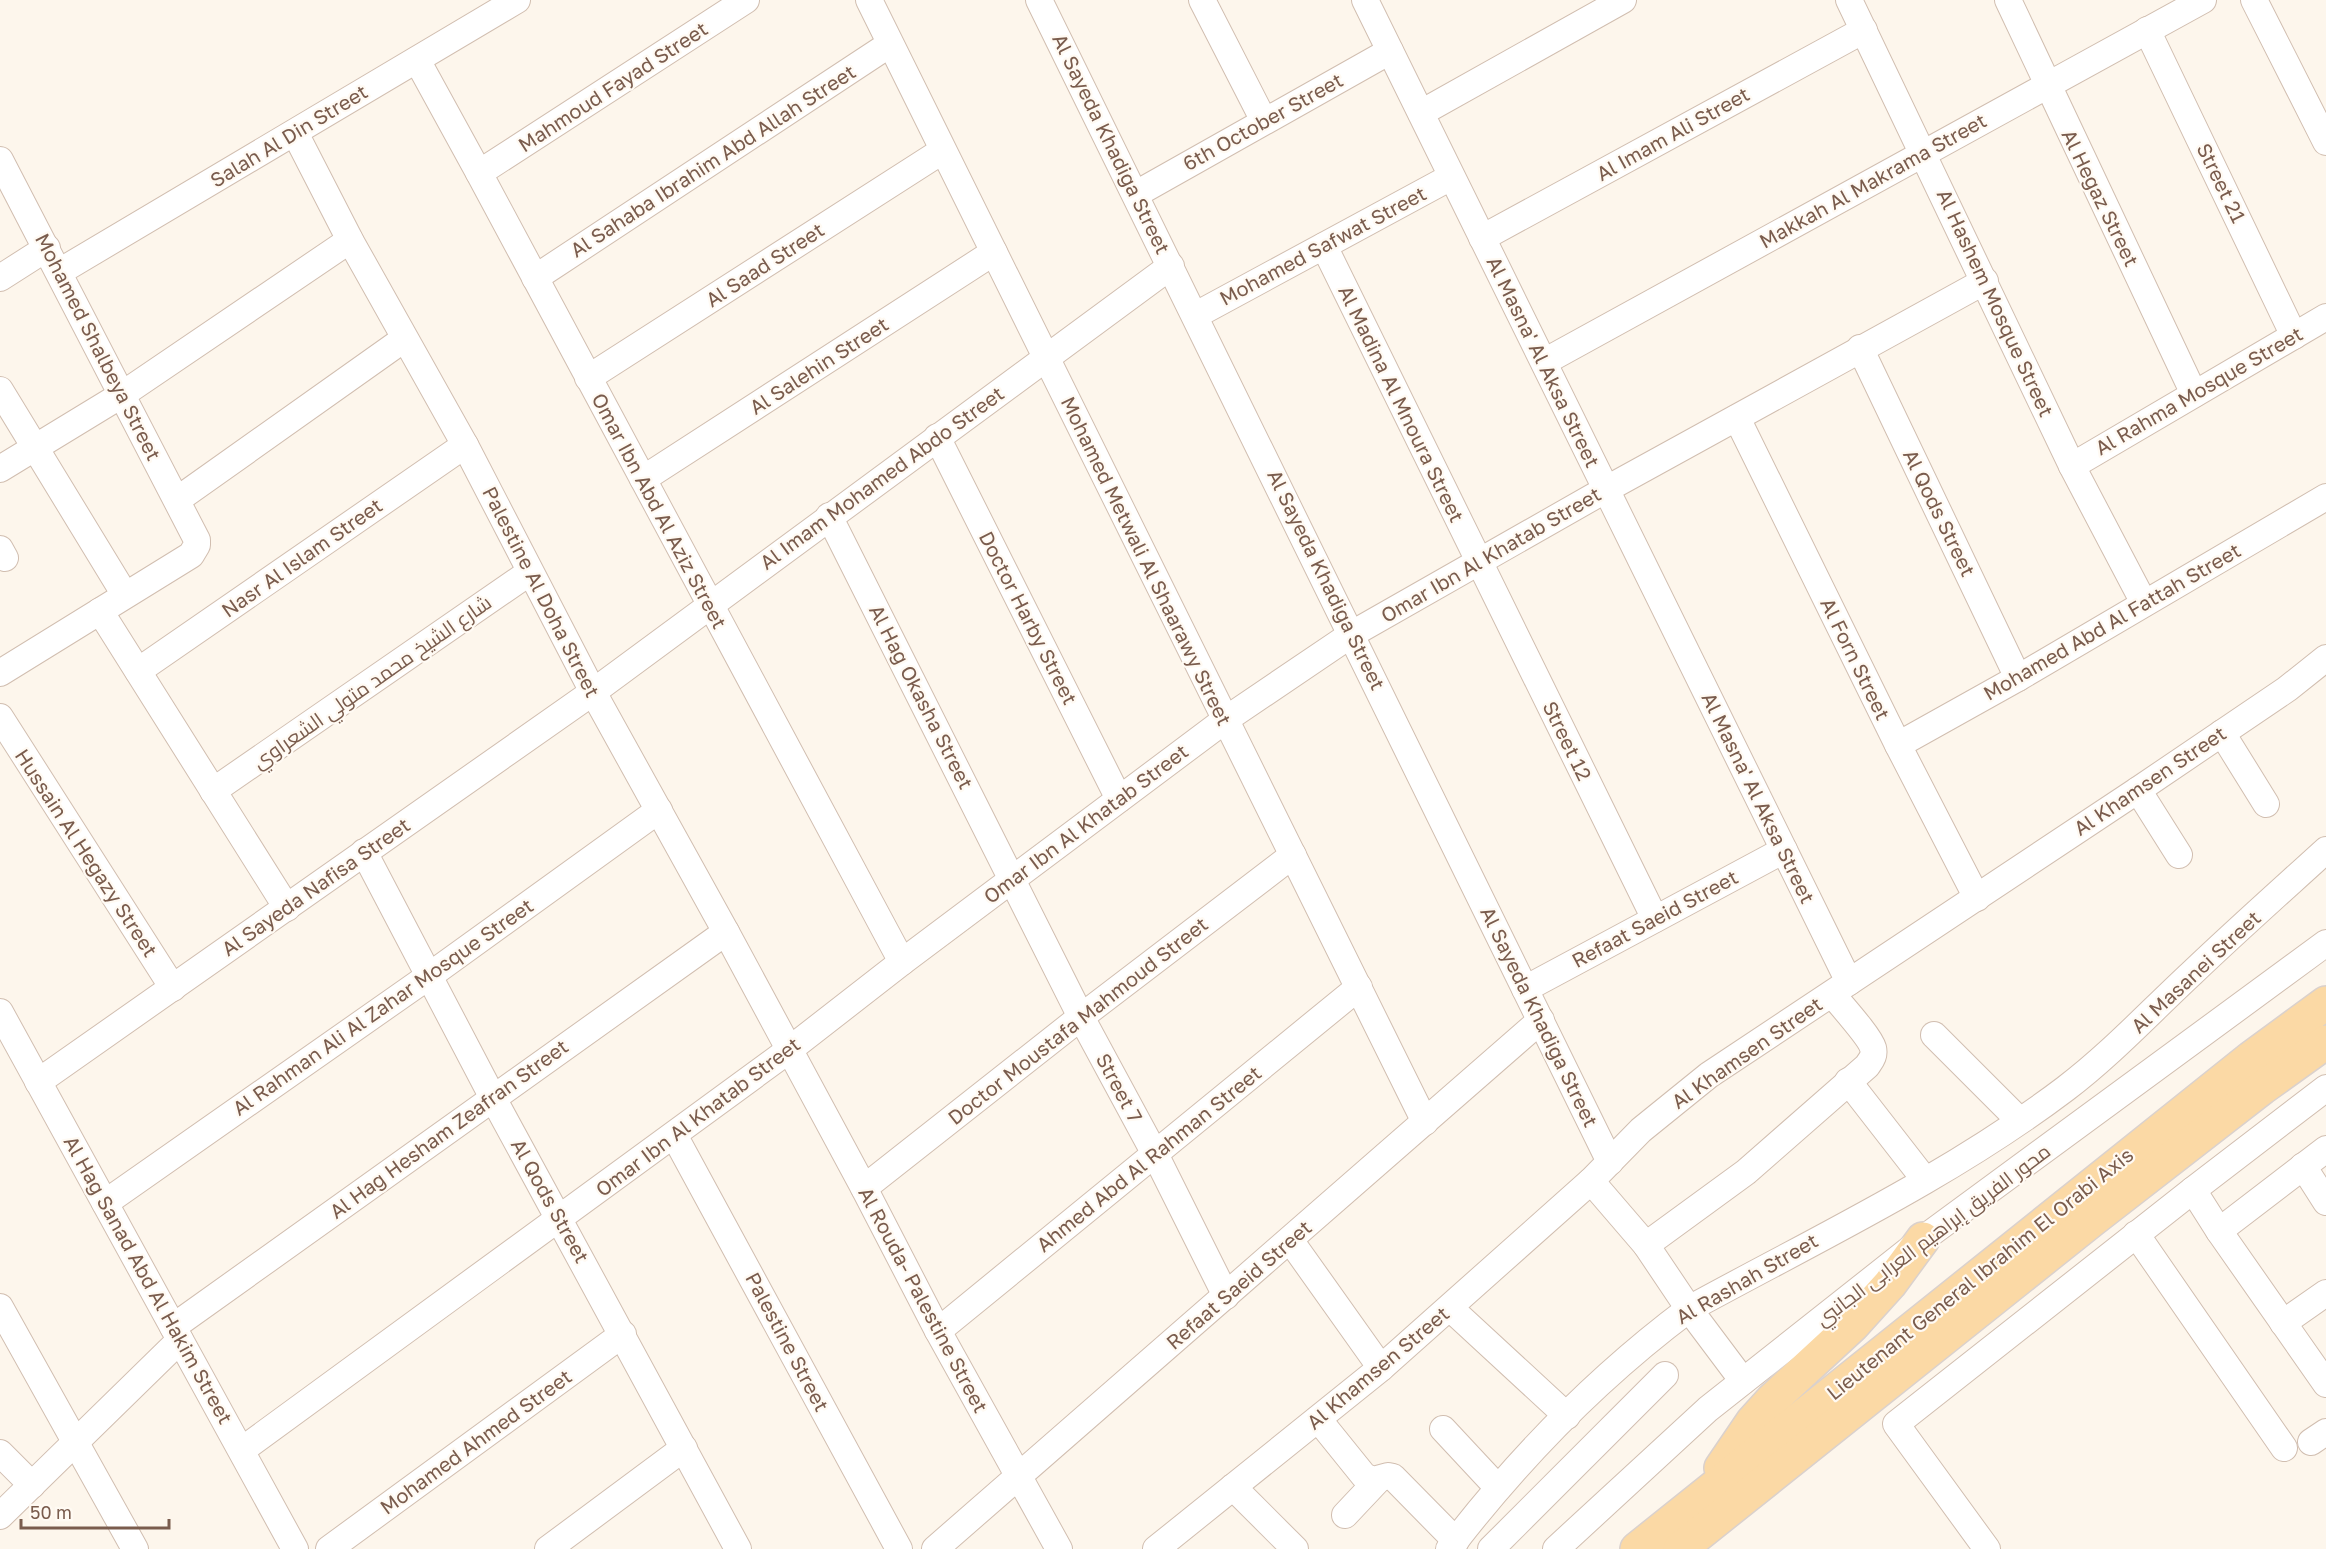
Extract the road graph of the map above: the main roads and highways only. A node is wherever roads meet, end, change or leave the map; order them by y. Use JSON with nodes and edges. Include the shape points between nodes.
{"nodes":[{"id":1,"x":2326,"y":1003,"type":"edge"},
{"id":2,"x":2326,"y":1042,"type":"edge"},
{"id":3,"x":1923,"y":1239,"type":"road end"},
{"id":4,"x":1707,"y":1492,"type":"junction"},
{"id":5,"x":1637,"y":1549,"type":"edge"},
{"id":6,"x":1680,"y":1549,"type":"edge"}],
"edges":[{"from":1,"to":4,"type":"main road","name":"Lieutenant General Ibrahim El Orabi Axis","via":[[2251,1058]]},
{"from":2,"to":6,"type":"main road","name":"Lieutenant General Ibrahim El Orabi Axis","via":[[2092,1220]]},
{"from":3,"to":4,"type":"main road","via":[[1853,1325],[1772,1400],[1737,1444]]},
{"from":4,"to":5,"type":"main road","name":"Lieutenant General Ibrahim El Orabi Axis"}]}
